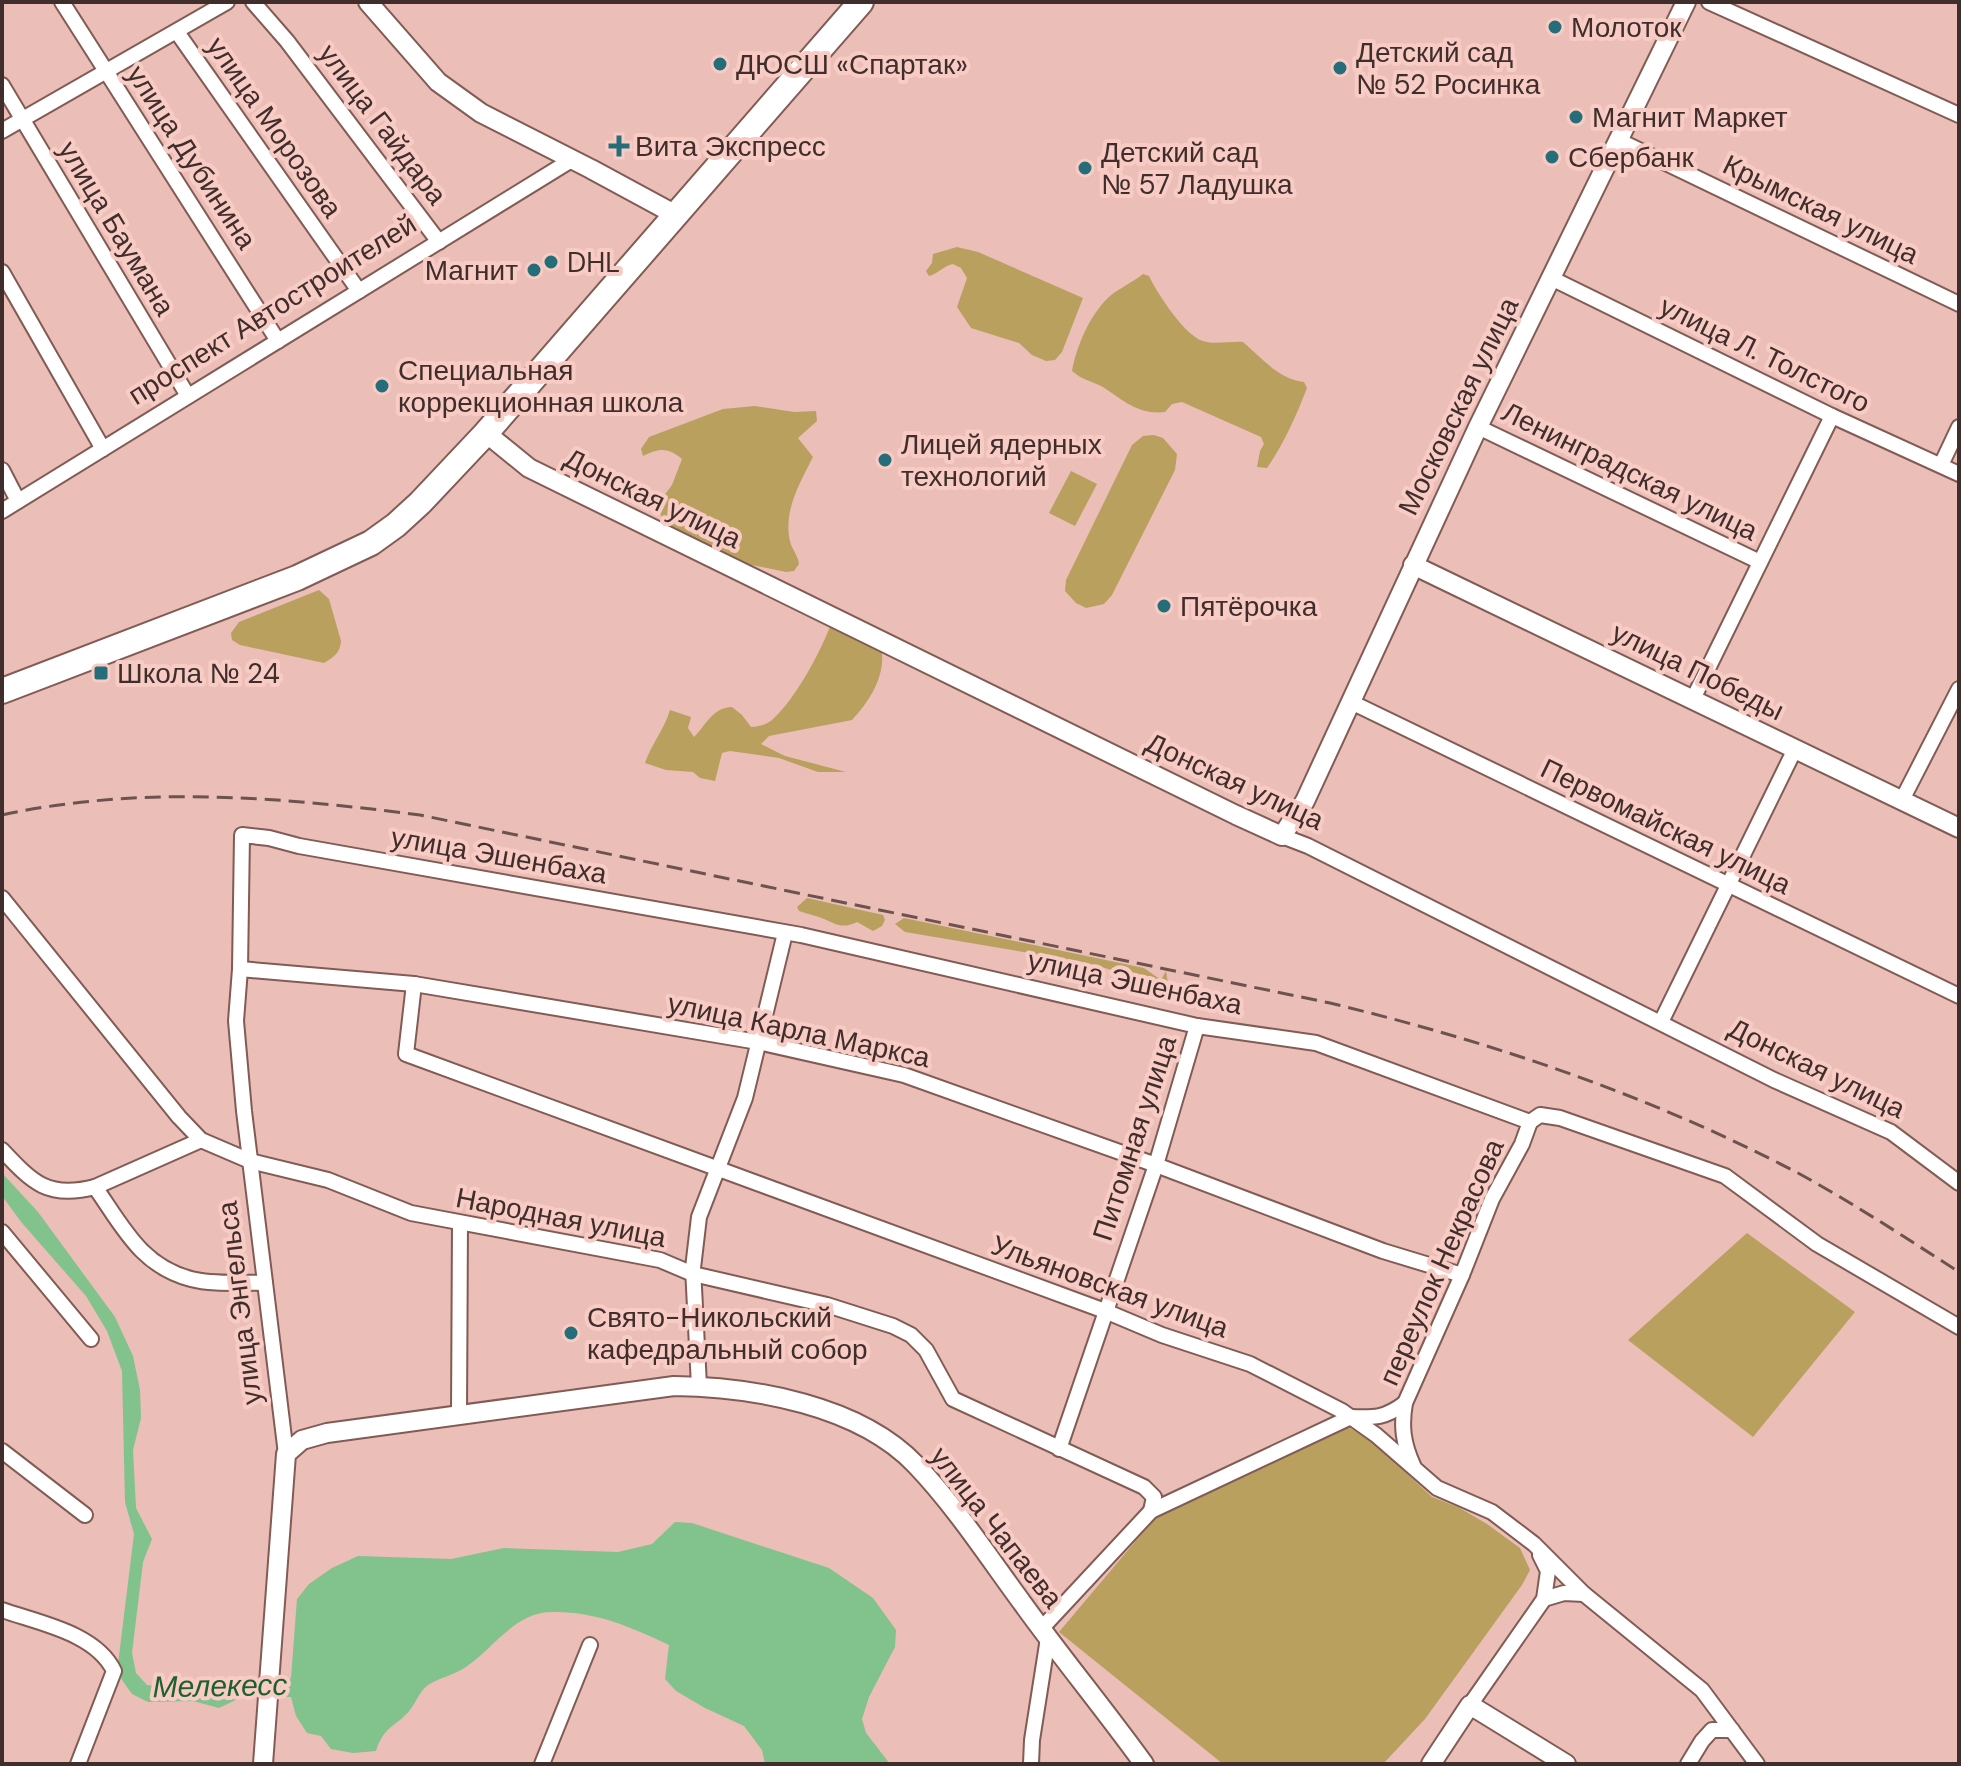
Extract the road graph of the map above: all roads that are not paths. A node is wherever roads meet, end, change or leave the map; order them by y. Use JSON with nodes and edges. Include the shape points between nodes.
{"nodes":[{"id":1,"x":62,"y":2,"type":"edge"},
{"id":2,"x":253,"y":2,"type":"edge"},
{"id":3,"x":368,"y":2,"type":"edge"},
{"id":4,"x":861,"y":2,"type":"edge"},
{"id":5,"x":1686,"y":2,"type":"edge"},
{"id":6,"x":1709,"y":2,"type":"edge"},
{"id":7,"x":218,"y":4,"type":"edge"},
{"id":8,"x":177,"y":32,"type":"junction"},
{"id":9,"x":107,"y":72,"type":"junction"},
{"id":10,"x":2,"y":85,"type":"edge"},
{"id":11,"x":1959,"y":115,"type":"edge"},
{"id":12,"x":22,"y":119,"type":"junction"},
{"id":13,"x":2,"y":131,"type":"edge"},
{"id":14,"x":1618,"y":140,"type":"junction"},
{"id":15,"x":573,"y":159,"type":"junction"},
{"id":16,"x":676,"y":215,"type":"junction"},
{"id":17,"x":439,"y":242,"type":"junction"},
{"id":18,"x":2,"y":272,"type":"edge"},
{"id":19,"x":1551,"y":278,"type":"junction"},
{"id":20,"x":359,"y":291,"type":"junction"},
{"id":21,"x":1959,"y":304,"type":"edge"},
{"id":22,"x":278,"y":341,"type":"junction"},
{"id":23,"x":188,"y":396,"type":"junction"},
{"id":24,"x":1832,"y":416,"type":"junction"},
{"id":25,"x":1478,"y":427,"type":"junction"},
{"id":26,"x":1959,"y":427,"type":"edge"},
{"id":27,"x":486,"y":433,"type":"junction"},
{"id":28,"x":103,"y":449,"type":"junction"},
{"id":29,"x":1941,"y":465,"type":"junction"},
{"id":30,"x":2,"y":470,"type":"edge"},
{"id":31,"x":1959,"y":474,"type":"edge"},
{"id":32,"x":18,"y":501,"type":"junction"},
{"id":33,"x":2,"y":511,"type":"edge"},
{"id":34,"x":1760,"y":562,"type":"junction"},
{"id":35,"x":1413,"y":565,"type":"junction"},
{"id":36,"x":1959,"y":689,"type":"edge"},
{"id":37,"x":2,"y":691,"type":"edge"},
{"id":38,"x":1693,"y":699,"type":"junction"},
{"id":39,"x":1351,"y":702,"type":"junction"},
{"id":40,"x":1795,"y":749,"type":"junction"},
{"id":41,"x":1902,"y":800,"type":"junction"},
{"id":42,"x":1959,"y":828,"type":"edge"},
{"id":43,"x":242,"y":835,"type":"joint"},
{"id":44,"x":1282,"y":836,"type":"junction"},
{"id":45,"x":1730,"y":886,"type":"junction"},
{"id":46,"x":2,"y":898,"type":"edge"},
{"id":47,"x":785,"y":933,"type":"junction"},
{"id":48,"x":240,"y":969,"type":"junction"},
{"id":49,"x":414,"y":984,"type":"junction"},
{"id":50,"x":1959,"y":996,"type":"edge"},
{"id":51,"x":1661,"y":1022,"type":"junction"},
{"id":52,"x":1197,"y":1026,"type":"junction"},
{"id":53,"x":758,"y":1042,"type":"junction"},
{"id":54,"x":1530,"y":1122,"type":"junction"},
{"id":55,"x":201,"y":1140,"type":"junction"},
{"id":56,"x":2,"y":1150,"type":"edge"},
{"id":57,"x":250,"y":1161,"type":"junction"},
{"id":58,"x":1156,"y":1165,"type":"junction"},
{"id":59,"x":716,"y":1170,"type":"junction"},
{"id":60,"x":1959,"y":1183,"type":"edge"},
{"id":61,"x":95,"y":1187,"type":"junction"},
{"id":62,"x":460,"y":1223,"type":"junction"},
{"id":63,"x":2,"y":1232,"type":"edge"},
{"id":64,"x":693,"y":1274,"type":"junction"},
{"id":65,"x":1462,"y":1275,"type":"junction"},
{"id":66,"x":265,"y":1283,"type":"junction"},
{"id":67,"x":1105,"y":1311,"type":"junction"},
{"id":68,"x":1959,"y":1327,"type":"edge"},
{"id":69,"x":91,"y":1339,"type":"dead end"},
{"id":70,"x":699,"y":1386,"type":"junction"},
{"id":71,"x":1405,"y":1403,"type":"junction"},
{"id":72,"x":459,"y":1415,"type":"junction"},
{"id":73,"x":1351,"y":1417,"type":"junction"},
{"id":74,"x":1059,"y":1449,"type":"junction"},
{"id":75,"x":2,"y":1451,"type":"edge"},
{"id":76,"x":286,"y":1454,"type":"junction"},
{"id":77,"x":1414,"y":1469,"type":"junction"},
{"id":78,"x":1151,"y":1511,"type":"junction"},
{"id":79,"x":85,"y":1515,"type":"dead end"},
{"id":80,"x":1534,"y":1544,"type":"junction"},
{"id":81,"x":1584,"y":1594,"type":"junction"},
{"id":82,"x":1544,"y":1599,"type":"junction"},
{"id":83,"x":2,"y":1610,"type":"edge"},
{"id":84,"x":1044,"y":1634,"type":"junction"},
{"id":85,"x":590,"y":1645,"type":"dead end"},
{"id":86,"x":1470,"y":1705,"type":"junction"},
{"id":87,"x":1716,"y":1709,"type":"junction"},
{"id":88,"x":1712,"y":1730,"type":"junction"},
{"id":89,"x":1732,"y":1730,"type":"junction"},
{"id":90,"x":78,"y":1764,"type":"edge"},
{"id":91,"x":263,"y":1764,"type":"edge"},
{"id":92,"x":542,"y":1764,"type":"edge"},
{"id":93,"x":1031,"y":1764,"type":"edge"},
{"id":94,"x":1144,"y":1764,"type":"edge"},
{"id":95,"x":1431,"y":1764,"type":"edge"},
{"id":96,"x":1566,"y":1764,"type":"edge"},
{"id":97,"x":1688,"y":1764,"type":"edge"},
{"id":98,"x":1757,"y":1764,"type":"edge"}],
"edges":[{"from":1,"to":9,"type":"street","name":"улица Дубинина"},
{"from":2,"to":17,"type":"street","name":"улица Гайдара"},
{"from":3,"to":15,"type":"street","via":[[438,82],[481,113]]},
{"from":4,"to":16,"type":"highway"},
{"from":5,"to":14,"type":"street","name":"Московская улица"},
{"from":6,"to":11,"type":"street"},
{"from":7,"to":8,"type":"street"},
{"from":8,"to":9,"type":"street"},
{"from":8,"to":20,"type":"street","name":"улица Морозова"},
{"from":9,"to":12,"type":"street"},
{"from":9,"to":22,"type":"street","name":"улица Дубинина"},
{"from":10,"to":12,"type":"street","name":"улица Баумана"},
{"from":12,"to":13,"type":"street"},
{"from":12,"to":23,"type":"street","name":"улица Баумана"},
{"from":14,"to":19,"type":"street","name":"Московская улица"},
{"from":14,"to":21,"type":"street","name":"Крымская улица"},
{"from":15,"to":16,"type":"street"},
{"from":15,"to":17,"type":"street","name":"проспект Автостроителей"},
{"from":16,"to":27,"type":"highway"},
{"from":17,"to":20,"type":"street","name":"проспект Автостроителей"},
{"from":18,"to":28,"type":"street"},
{"from":19,"to":24,"type":"street","name":"улица Л. Толстого"},
{"from":19,"to":25,"type":"street","name":"Московская улица"},
{"from":20,"to":22,"type":"street","name":"проспект Автостроителей"},
{"from":22,"to":23,"type":"street","name":"проспект Автостроителей"},
{"from":23,"to":28,"type":"street","name":"проспект Автостроителей"},
{"from":24,"to":29,"type":"street","name":"улица Л. Толстого"},
{"from":24,"to":34,"type":"street"},
{"from":25,"to":34,"type":"street","name":"Ленинградская улица"},
{"from":25,"to":35,"type":"street","name":"Московская улица"},
{"from":26,"to":29,"type":"street"},
{"from":27,"to":37,"type":"highway","via":[[420,503],[371,543],[241,601]]},
{"from":27,"to":44,"type":"street","name":"Донская улица","via":[[529,468]]},
{"from":28,"to":32,"type":"street","name":"проспект Автостроителей"},
{"from":29,"to":31,"type":"street","name":"улица Л. Толстого"},
{"from":30,"to":32,"type":"street"},
{"from":32,"to":33,"type":"street","name":"проспект Автостроителей"},
{"from":34,"to":38,"type":"street"},
{"from":35,"to":38,"type":"street","name":"улица Победы"},
{"from":35,"to":39,"type":"street","name":"Московская улица"},
{"from":36,"to":41,"type":"street"},
{"from":38,"to":40,"type":"street","name":"улица Победы"},
{"from":39,"to":44,"type":"street","name":"Московская улица","via":[[1305,801]]},
{"from":39,"to":45,"type":"street","name":"Первомайская улица"},
{"from":40,"to":41,"type":"street","name":"улица Победы"},
{"from":40,"to":45,"type":"street"},
{"from":41,"to":42,"type":"street","name":"улица Победы"},
{"from":43,"to":47,"type":"street","name":"улица Эшенбаха"},
{"from":43,"to":48,"type":"street","name":"улица Энгельса"},
{"from":44,"to":51,"type":"street","name":"Донская улица"},
{"from":45,"to":50,"type":"street","name":"Первомайская улица"},
{"from":45,"to":51,"type":"street"},
{"from":46,"to":55,"type":"street","name":"Народная улица"},
{"from":47,"to":52,"type":"street","name":"улица Эшенбаха"},
{"from":47,"to":53,"type":"street"},
{"from":48,"to":49,"type":"street","name":"улица Карла Маркса"},
{"from":48,"to":57,"type":"street","name":"улица Энгельса","via":[[236,1021]]},
{"from":49,"to":53,"type":"street","name":"улица Карла Маркса"},
{"from":49,"to":59,"type":"street","name":"Ульяновская улица","via":[[406,1054]]},
{"from":51,"to":60,"type":"street","name":"Донская улица","via":[[1891,1132]]},
{"from":52,"to":54,"type":"street","name":"улица Эшенбаха","via":[[1316,1043]]},
{"from":52,"to":58,"type":"street","name":"Питомная улица"},
{"from":53,"to":58,"type":"street","name":"улица Карла Маркса","via":[[904,1075]]},
{"from":53,"to":59,"type":"street","via":[[745,1098]]},
{"from":54,"to":65,"type":"street","name":"переулок Некрасова"},
{"from":54,"to":68,"type":"street","name":"улица Эшенбаха","via":[[1540,1115],[1560,1118],[1725,1176],[1817,1244]]},
{"from":55,"to":57,"type":"street","name":"Народная улица"},
{"from":55,"to":61,"type":"street"},
{"from":56,"to":61,"type":"street","via":[[31,1180],[51,1190],[74,1193]]},
{"from":57,"to":62,"type":"street","name":"Народная улица","via":[[328,1180],[411,1213]]},
{"from":57,"to":66,"type":"street","name":"улица Энгельса"},
{"from":58,"to":65,"type":"street","name":"улица Карла Маркса","via":[[1383,1251]]},
{"from":58,"to":67,"type":"street","name":"Питомная улица"},
{"from":59,"to":64,"type":"street","via":[[699,1217]]},
{"from":59,"to":67,"type":"street","name":"Ульяновская улица"},
{"from":61,"to":66,"type":"street","via":[[155,1265],[192,1280]]},
{"from":62,"to":64,"type":"street","name":"Народная улица","via":[[660,1260]]},
{"from":62,"to":72,"type":"street"},
{"from":63,"to":69,"type":"street"},
{"from":64,"to":70,"type":"street"},
{"from":64,"to":74,"type":"street","name":"Народная улица","via":[[893,1326],[926,1350],[953,1399]]},
{"from":65,"to":71,"type":"street","name":"переулок Некрасова"},
{"from":66,"to":76,"type":"street","name":"улица Энгельса"},
{"from":67,"to":73,"type":"street","name":"Ульяновская улица","via":[[1250,1364]]},
{"from":67,"to":74,"type":"street","name":"Питомная улица"},
{"from":70,"to":72,"type":"street","name":"улица Чапаева"},
{"from":70,"to":84,"type":"street","name":"улица Чапаева","via":[[830,1411],[881,1437],[915,1463]]},
{"from":71,"to":73,"type":"street","via":[[1389,1415]]},
{"from":71,"to":77,"type":"street","name":"переулок Некрасова","via":[[1404,1445]]},
{"from":72,"to":76,"type":"street","name":"улица Чапаева","via":[[327,1433],[302,1440]]},
{"from":73,"to":77,"type":"street","name":"Ульяновская улица"},
{"from":73,"to":78,"type":"street"},
{"from":74,"to":78,"type":"street","name":"Народная улица","via":[[1144,1487],[1154,1497]]},
{"from":75,"to":79,"type":"street"},
{"from":76,"to":91,"type":"street","name":"улица Энгельса"},
{"from":77,"to":80,"type":"street","name":"Ульяновская улица","via":[[1437,1488],[1492,1512]]},
{"from":78,"to":84,"type":"street"},
{"from":80,"to":81,"type":"street","name":"Ульяновская улица"},
{"from":80,"to":82,"type":"street","via":[[1548,1571]]},
{"from":81,"to":82,"type":"street"},
{"from":81,"to":87,"type":"street","name":"Ульяновская улица","via":[[1702,1690]]},
{"from":82,"to":86,"type":"street"},
{"from":83,"to":90,"type":"street","via":[[76,1637],[107,1656],[114,1671]]},
{"from":84,"to":93,"type":"street"},
{"from":84,"to":94,"type":"street","name":"улица Чапаева"},
{"from":85,"to":92,"type":"street"},
{"from":86,"to":95,"type":"street"},
{"from":86,"to":96,"type":"street"},
{"from":87,"to":88,"type":"street"},
{"from":87,"to":89,"type":"street","name":"Ульяновская улица"},
{"from":88,"to":89,"type":"street"},
{"from":88,"to":97,"type":"street"},
{"from":89,"to":98,"type":"street","name":"Ульяновская улица"}]}
